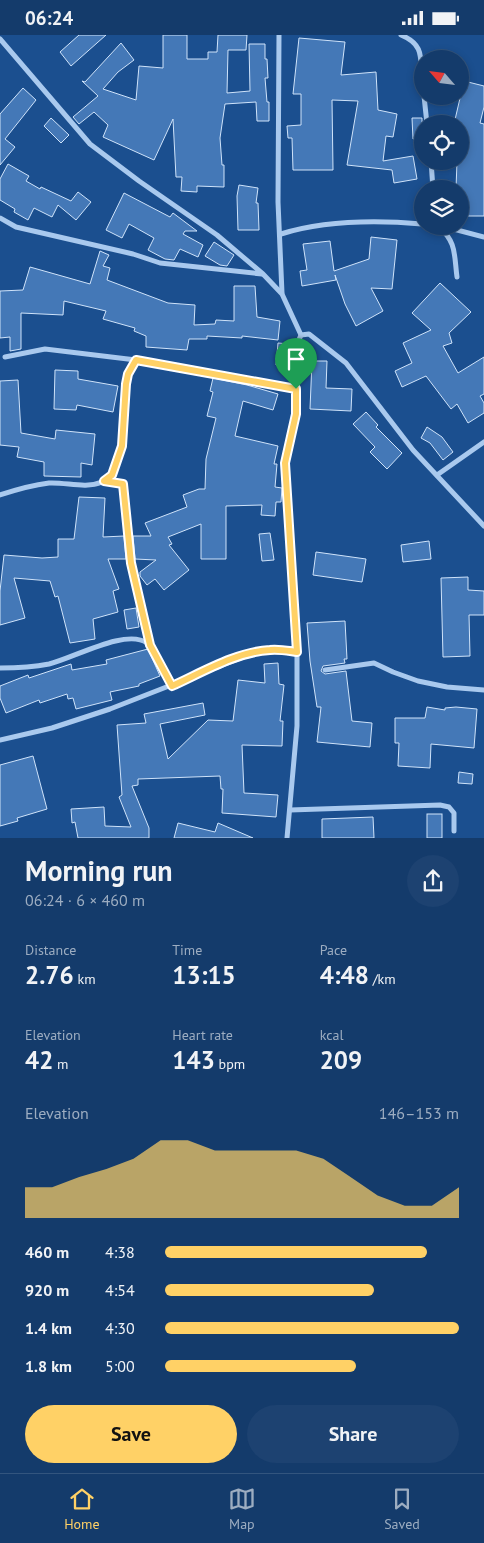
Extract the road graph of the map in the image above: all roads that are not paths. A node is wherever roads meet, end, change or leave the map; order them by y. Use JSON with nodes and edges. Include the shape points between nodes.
{"nodes":[{"id":1,"x":278,"y":35,"type":"edge"},
{"id":2,"x":400,"y":35,"type":"edge"},
{"id":3,"x":0,"y":39,"type":"edge"},
{"id":4,"x":419,"y":50,"type":"edge"},
{"id":5,"x":0,"y":218,"type":"edge"},
{"id":6,"x":414,"y":223,"type":"edge"},
{"id":7,"x":469,"y":233,"type":"edge"},
{"id":8,"x":281,"y":234,"type":"junction"},
{"id":9,"x":449,"y":235,"type":"edge"},
{"id":10,"x":484,"y":237,"type":"edge"},
{"id":11,"x":263,"y":274,"type":"junction"},
{"id":12,"x":457,"y":277,"type":"dead end"},
{"id":13,"x":282,"y":294,"type":"junction"},
{"id":14,"x":301,"y":335,"type":"junction"},
{"id":15,"x":5,"y":357,"type":"dead end"},
{"id":16,"x":136,"y":360,"type":"junction"},
{"id":17,"x":296,"y":389,"type":"junction"},
{"id":18,"x":484,"y":442,"type":"edge"},
{"id":19,"x":437,"y":475,"type":"junction"},
{"id":20,"x":104,"y":481,"type":"junction"},
{"id":21,"x":0,"y":495,"type":"edge"},
{"id":22,"x":484,"y":527,"type":"edge"},
{"id":23,"x":150,"y":645,"type":"junction"},
{"id":24,"x":297,"y":652,"type":"junction"},
{"id":25,"x":0,"y":668,"type":"edge"},
{"id":26,"x":325,"y":670,"type":"dead end"},
{"id":27,"x":172,"y":686,"type":"junction"},
{"id":28,"x":484,"y":690,"type":"edge"},
{"id":29,"x":0,"y":740,"type":"edge"},
{"id":30,"x":290,"y":811,"type":"junction"},
{"id":31,"x":454,"y":831,"type":"dead end"},
{"id":32,"x":288,"y":838,"type":"edge"}],
"edges":[{"from":1,"to":8,"type":"street","via":[[278,203]]},
{"from":2,"to":4,"type":"street","via":[[417,45]]},
{"from":3,"to":11,"type":"street","via":[[90,144],[217,235]]},
{"from":5,"to":11,"type":"street","via":[[16,227],[125,251],[160,263]]},
{"from":6,"to":8,"type":"street","via":[[344,223],[304,227]]},
{"from":7,"to":10,"type":"street"},
{"from":8,"to":13,"type":"street"},
{"from":9,"to":12,"type":"street"},
{"from":11,"to":13,"type":"street"},
{"from":13,"to":14,"type":"street"},
{"from":14,"to":17,"type":"street"},
{"from":14,"to":19,"type":"street","via":[[309,334],[346,363],[413,450]]},
{"from":15,"to":16,"type":"street","via":[[45,349]]},
{"from":16,"to":17,"type":"street"},
{"from":16,"to":20,"type":"street","via":[[126,384],[122,446],[112,475]]},
{"from":17,"to":24,"type":"street","via":[[296,414],[285,463]]},
{"from":18,"to":19,"type":"street"},
{"from":19,"to":22,"type":"street"},
{"from":20,"to":21,"type":"street","via":[[91,485],[49,483]]},
{"from":20,"to":23,"type":"street","via":[[123,484],[131,563]]},
{"from":23,"to":25,"type":"street","via":[[142,639],[132,638],[50,664]]},
{"from":23,"to":27,"type":"street"},
{"from":24,"to":27,"type":"street","via":[[270,650],[252,653]]},
{"from":24,"to":30,"type":"street","via":[[297,727]]},
{"from":26,"to":28,"type":"street","via":[[374,663],[418,681]]},
{"from":27,"to":29,"type":"street","via":[[52,728]]},
{"from":30,"to":31,"type":"street","via":[[440,805],[454,813]]},
{"from":30,"to":32,"type":"street"}]}
